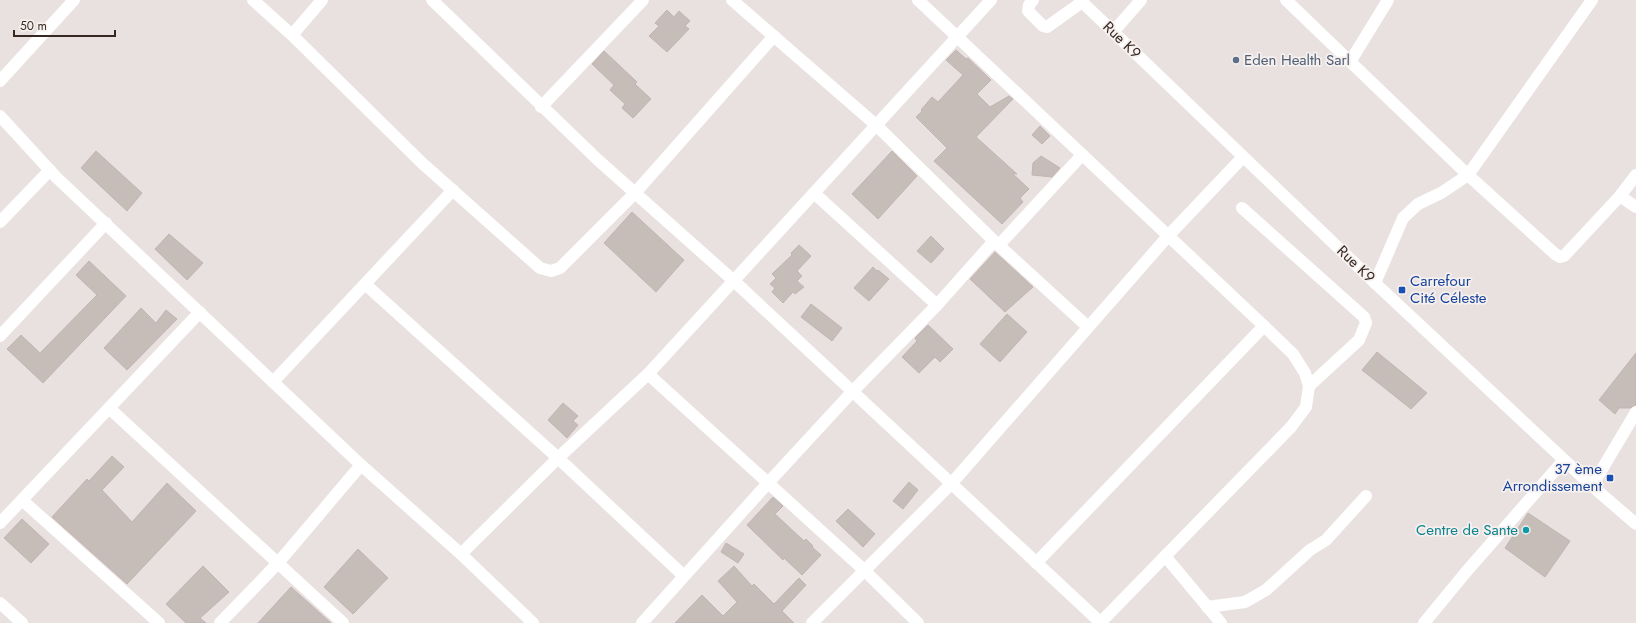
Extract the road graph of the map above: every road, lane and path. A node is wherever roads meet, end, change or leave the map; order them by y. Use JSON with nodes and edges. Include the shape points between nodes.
{"nodes":[{"id":1,"x":74,"y":0,"type":"edge"},
{"id":2,"x":253,"y":0,"type":"edge"},
{"id":3,"x":322,"y":0,"type":"edge"},
{"id":4,"x":432,"y":0,"type":"edge"},
{"id":5,"x":643,"y":0,"type":"edge"},
{"id":6,"x":732,"y":0,"type":"edge"},
{"id":7,"x":918,"y":0,"type":"edge"},
{"id":8,"x":991,"y":0,"type":"edge"},
{"id":9,"x":1033,"y":0,"type":"edge"},
{"id":10,"x":1141,"y":0,"type":"edge"},
{"id":11,"x":1286,"y":0,"type":"edge"},
{"id":12,"x":1388,"y":0,"type":"edge"},
{"id":13,"x":1592,"y":0,"type":"edge"},
{"id":14,"x":1081,"y":1,"type":"edge"},
{"id":15,"x":1113,"y":32,"type":"junction"},
{"id":16,"x":292,"y":35,"type":"junction"},
{"id":17,"x":774,"y":36,"type":"junction"},
{"id":18,"x":958,"y":36,"type":"junction"},
{"id":19,"x":1350,"y":62,"type":"junction"},
{"id":20,"x":0,"y":81,"type":"edge"},
{"id":21,"x":541,"y":107,"type":"junction"},
{"id":22,"x":0,"y":116,"type":"edge"},
{"id":23,"x":876,"y":125,"type":"junction"},
{"id":24,"x":1082,"y":155,"type":"junction"},
{"id":25,"x":1244,"y":156,"type":"junction"},
{"id":26,"x":50,"y":170,"type":"junction"},
{"id":27,"x":1468,"y":175,"type":"junction"},
{"id":28,"x":1636,"y":175,"type":"edge"},
{"id":29,"x":453,"y":190,"type":"junction"},
{"id":30,"x":634,"y":193,"type":"junction"},
{"id":31,"x":814,"y":193,"type":"junction"},
{"id":32,"x":1620,"y":196,"type":"junction"},
{"id":33,"x":1636,"y":207,"type":"edge"},
{"id":34,"x":1242,"y":208,"type":"dead end"},
{"id":35,"x":0,"y":222,"type":"edge"},
{"id":36,"x":106,"y":223,"type":"junction"},
{"id":37,"x":1169,"y":235,"type":"junction"},
{"id":38,"x":997,"y":243,"type":"junction"},
{"id":39,"x":734,"y":281,"type":"junction"},
{"id":40,"x":1375,"y":283,"type":"junction"},
{"id":41,"x":364,"y":284,"type":"junction"},
{"id":42,"x":937,"y":305,"type":"junction"},
{"id":43,"x":200,"y":312,"type":"junction"},
{"id":44,"x":1264,"y":326,"type":"junction"},
{"id":45,"x":1088,"y":327,"type":"junction"},
{"id":46,"x":0,"y":336,"type":"edge"},
{"id":47,"x":648,"y":374,"type":"junction"},
{"id":48,"x":273,"y":382,"type":"junction"},
{"id":49,"x":1309,"y":386,"type":"junction"},
{"id":50,"x":852,"y":392,"type":"junction"},
{"id":51,"x":109,"y":408,"type":"junction"},
{"id":52,"x":1636,"y":412,"type":"edge"},
{"id":53,"x":558,"y":458,"type":"junction"},
{"id":54,"x":1564,"y":460,"type":"junction"},
{"id":55,"x":361,"y":465,"type":"junction"},
{"id":56,"x":768,"y":483,"type":"junction"},
{"id":57,"x":951,"y":484,"type":"junction"},
{"id":58,"x":1592,"y":486,"type":"junction"},
{"id":59,"x":1366,"y":496,"type":"dead end"},
{"id":60,"x":22,"y":500,"type":"junction"},
{"id":61,"x":1635,"y":521,"type":"edge"},
{"id":62,"x":0,"y":523,"type":"edge"},
{"id":63,"x":461,"y":554,"type":"junction"},
{"id":64,"x":1165,"y":556,"type":"junction"},
{"id":65,"x":278,"y":563,"type":"junction"},
{"id":66,"x":1036,"y":563,"type":"junction"},
{"id":67,"x":864,"y":570,"type":"junction"},
{"id":68,"x":684,"y":576,"type":"junction"},
{"id":69,"x":0,"y":603,"type":"edge"},
{"id":70,"x":1207,"y":606,"type":"junction"},
{"id":71,"x":22,"y":623,"type":"edge"},
{"id":72,"x":159,"y":623,"type":"edge"},
{"id":73,"x":220,"y":623,"type":"edge"},
{"id":74,"x":343,"y":623,"type":"edge"},
{"id":75,"x":533,"y":623,"type":"edge"},
{"id":76,"x":642,"y":623,"type":"edge"},
{"id":77,"x":812,"y":623,"type":"edge"},
{"id":78,"x":918,"y":623,"type":"edge"},
{"id":79,"x":1100,"y":623,"type":"edge"},
{"id":80,"x":1221,"y":623,"type":"edge"},
{"id":81,"x":1424,"y":623,"type":"edge"}],
"edges":[{"from":1,"to":20,"type":"street"},
{"from":2,"to":16,"type":"street"},
{"from":3,"to":16,"type":"street"},
{"from":4,"to":21,"type":"street"},
{"from":5,"to":21,"type":"street"},
{"from":6,"to":17,"type":"street"},
{"from":7,"to":18,"type":"street"},
{"from":8,"to":18,"type":"street"},
{"from":9,"to":14,"type":"street","via":[[1028,11],[1047,27]]},
{"from":10,"to":15,"type":"street"},
{"from":11,"to":19,"type":"street"},
{"from":12,"to":19,"type":"street"},
{"from":13,"to":27,"type":"street"},
{"from":14,"to":15,"type":"street","name":"Rue K9"},
{"from":15,"to":25,"type":"street","name":"Rue K9"},
{"from":16,"to":29,"type":"street","via":[[422,163]]},
{"from":17,"to":23,"type":"street"},
{"from":17,"to":30,"type":"street"},
{"from":18,"to":23,"type":"street"},
{"from":18,"to":24,"type":"street"},
{"from":19,"to":27,"type":"street"},
{"from":21,"to":30,"type":"street"},
{"from":22,"to":26,"type":"street"},
{"from":23,"to":31,"type":"street"},
{"from":23,"to":38,"type":"street"},
{"from":24,"to":37,"type":"street"},
{"from":24,"to":38,"type":"street"},
{"from":25,"to":37,"type":"street"},
{"from":25,"to":40,"type":"street","name":"Rue K9"},
{"from":26,"to":35,"type":"street"},
{"from":26,"to":36,"type":"street"},
{"from":27,"to":32,"type":"street","via":[[1560,257],[1564,256]]},
{"from":27,"to":40,"type":"street","via":[[1441,193],[1418,204],[1403,218]]},
{"from":28,"to":32,"type":"street"},
{"from":29,"to":30,"type":"street","via":[[540,268],[550,271],[560,268]]},
{"from":29,"to":41,"type":"street"},
{"from":30,"to":39,"type":"street"},
{"from":31,"to":39,"type":"street"},
{"from":31,"to":42,"type":"street"},
{"from":32,"to":33,"type":"street"},
{"from":34,"to":49,"type":"street","via":[[1364,317],[1366,323],[1359,340]]},
{"from":36,"to":43,"type":"street"},
{"from":36,"to":46,"type":"street"},
{"from":37,"to":44,"type":"street"},
{"from":37,"to":45,"type":"street"},
{"from":38,"to":42,"type":"street"},
{"from":38,"to":45,"type":"street"},
{"from":39,"to":47,"type":"street"},
{"from":39,"to":50,"type":"street"},
{"from":40,"to":54,"type":"street","name":"Rue K9"},
{"from":41,"to":48,"type":"street"},
{"from":41,"to":53,"type":"street"},
{"from":42,"to":50,"type":"street"},
{"from":43,"to":48,"type":"street"},
{"from":43,"to":51,"type":"street"},
{"from":44,"to":49,"type":"street","via":[[1293,354],[1305,373]]},
{"from":44,"to":66,"type":"street"},
{"from":45,"to":57,"type":"street"},
{"from":47,"to":53,"type":"street"},
{"from":47,"to":56,"type":"street"},
{"from":48,"to":55,"type":"street"},
{"from":49,"to":64,"type":"street","via":[[1306,407],[1291,427]]},
{"from":50,"to":56,"type":"street"},
{"from":50,"to":57,"type":"street"},
{"from":51,"to":60,"type":"street"},
{"from":51,"to":65,"type":"street"},
{"from":52,"to":58,"type":"street"},
{"from":53,"to":63,"type":"street"},
{"from":53,"to":68,"type":"street"},
{"from":54,"to":58,"type":"street","name":"Rue K9"},
{"from":54,"to":81,"type":"street"},
{"from":55,"to":63,"type":"street"},
{"from":55,"to":65,"type":"street"},
{"from":56,"to":67,"type":"street"},
{"from":56,"to":68,"type":"street"},
{"from":57,"to":66,"type":"street"},
{"from":57,"to":67,"type":"street"},
{"from":58,"to":61,"type":"street","name":"Rue K9"},
{"from":59,"to":70,"type":"street","via":[[1326,540],[1310,550],[1266,590],[1245,602]]},
{"from":60,"to":62,"type":"street"},
{"from":60,"to":72,"type":"street"},
{"from":63,"to":75,"type":"street"},
{"from":64,"to":70,"type":"street"},
{"from":64,"to":79,"type":"street"},
{"from":65,"to":73,"type":"street"},
{"from":65,"to":74,"type":"street"},
{"from":66,"to":79,"type":"street"},
{"from":67,"to":77,"type":"street"},
{"from":67,"to":78,"type":"street"},
{"from":68,"to":76,"type":"street"},
{"from":69,"to":71,"type":"street"},
{"from":70,"to":80,"type":"street"}]}
